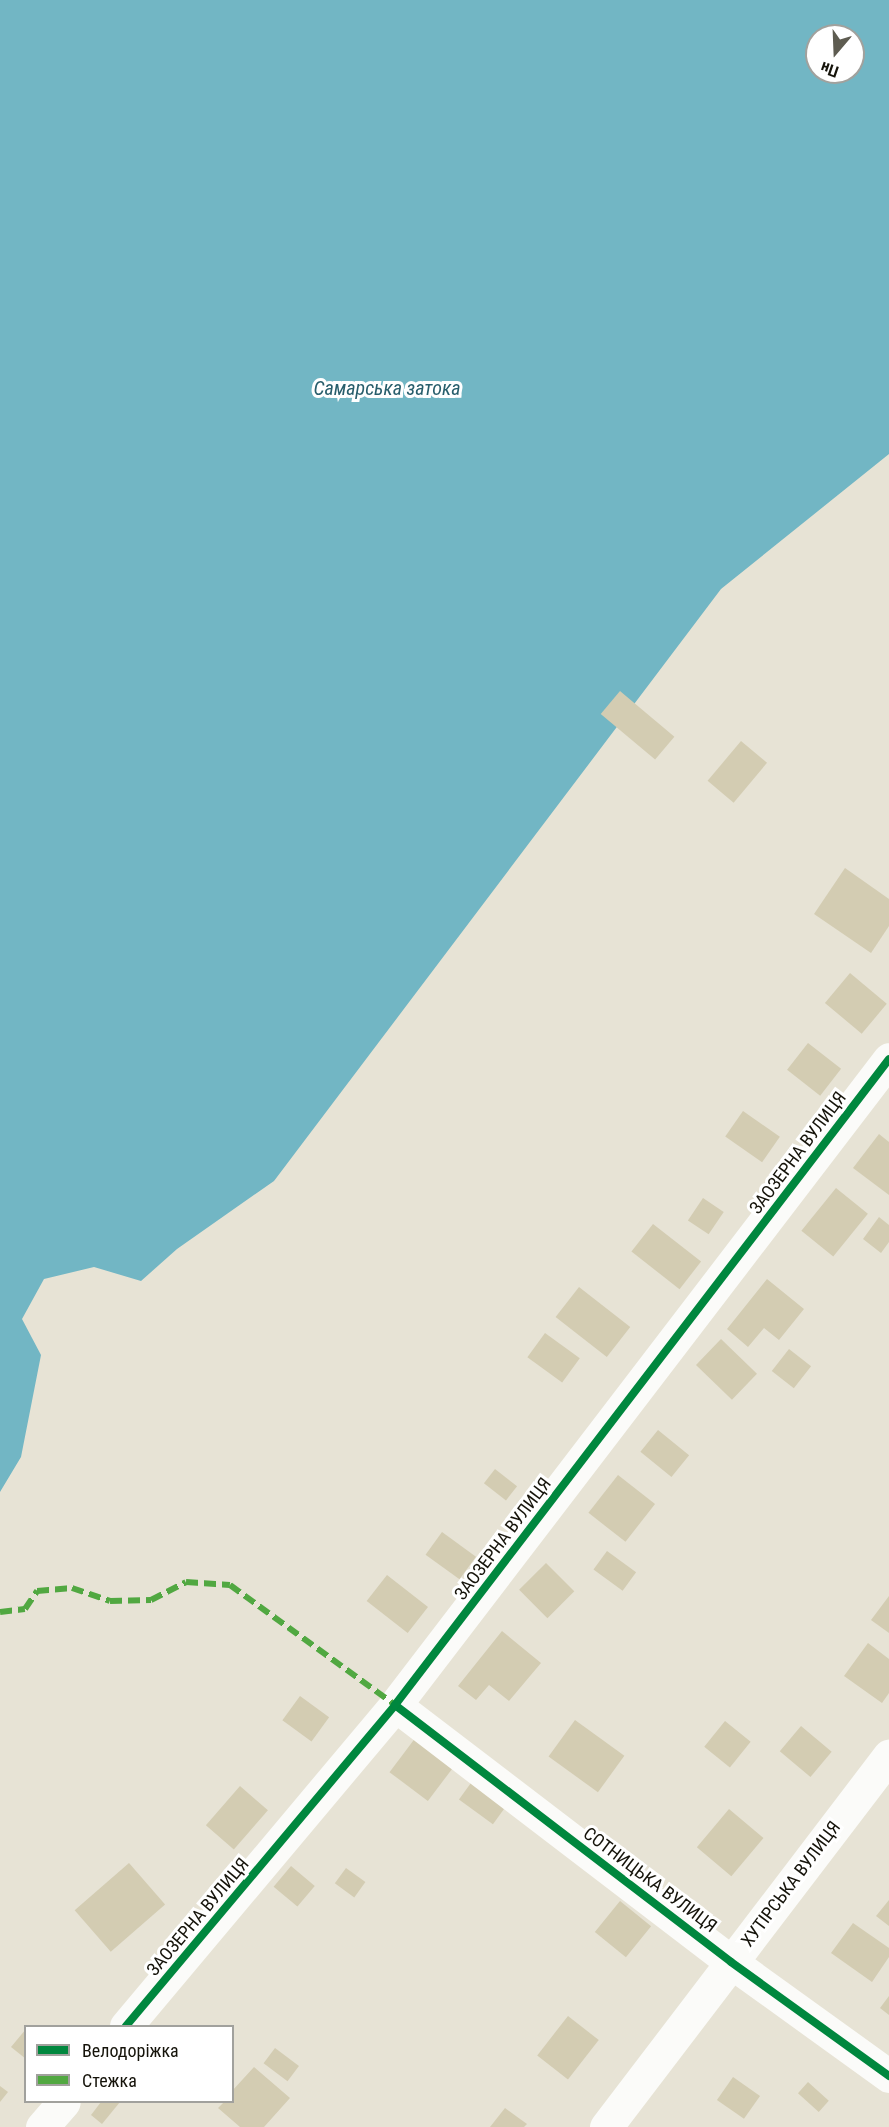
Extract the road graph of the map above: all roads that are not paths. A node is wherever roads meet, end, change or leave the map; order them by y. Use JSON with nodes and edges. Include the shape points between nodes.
{"nodes":[{"id":1,"x":889,"y":1059,"type":"edge"},
{"id":2,"x":395,"y":1705,"type":"junction"},
{"id":3,"x":889,"y":1756,"type":"edge"},
{"id":4,"x":732,"y":1962,"type":"junction"},
{"id":5,"x":127,"y":2025,"type":"edge"},
{"id":6,"x":889,"y":2076,"type":"edge"},
{"id":7,"x":63,"y":2103,"type":"edge"},
{"id":8,"x":42,"y":2127,"type":"edge"},
{"id":9,"x":606,"y":2127,"type":"edge"}],
"edges":[{"from":1,"to":2,"type":"street","name":"ЗАОЗЕРНА ВУЛИЦЯ"},
{"from":2,"to":4,"type":"street","name":"СОТНИЦЬКА ВУЛИЦЯ"},
{"from":2,"to":5,"type":"street","name":"ЗАОЗЕРНА ВУЛИЦЯ"},
{"from":3,"to":4,"type":"street","name":"ХУТІРСЬКА ВУЛИЦЯ"},
{"from":4,"to":6,"type":"street","name":"СОТНИЦЬКА ВУЛИЦЯ"},
{"from":4,"to":9,"type":"street","name":"ХУТІРСЬКА ВУЛИЦЯ"},
{"from":7,"to":8,"type":"street"}]}
